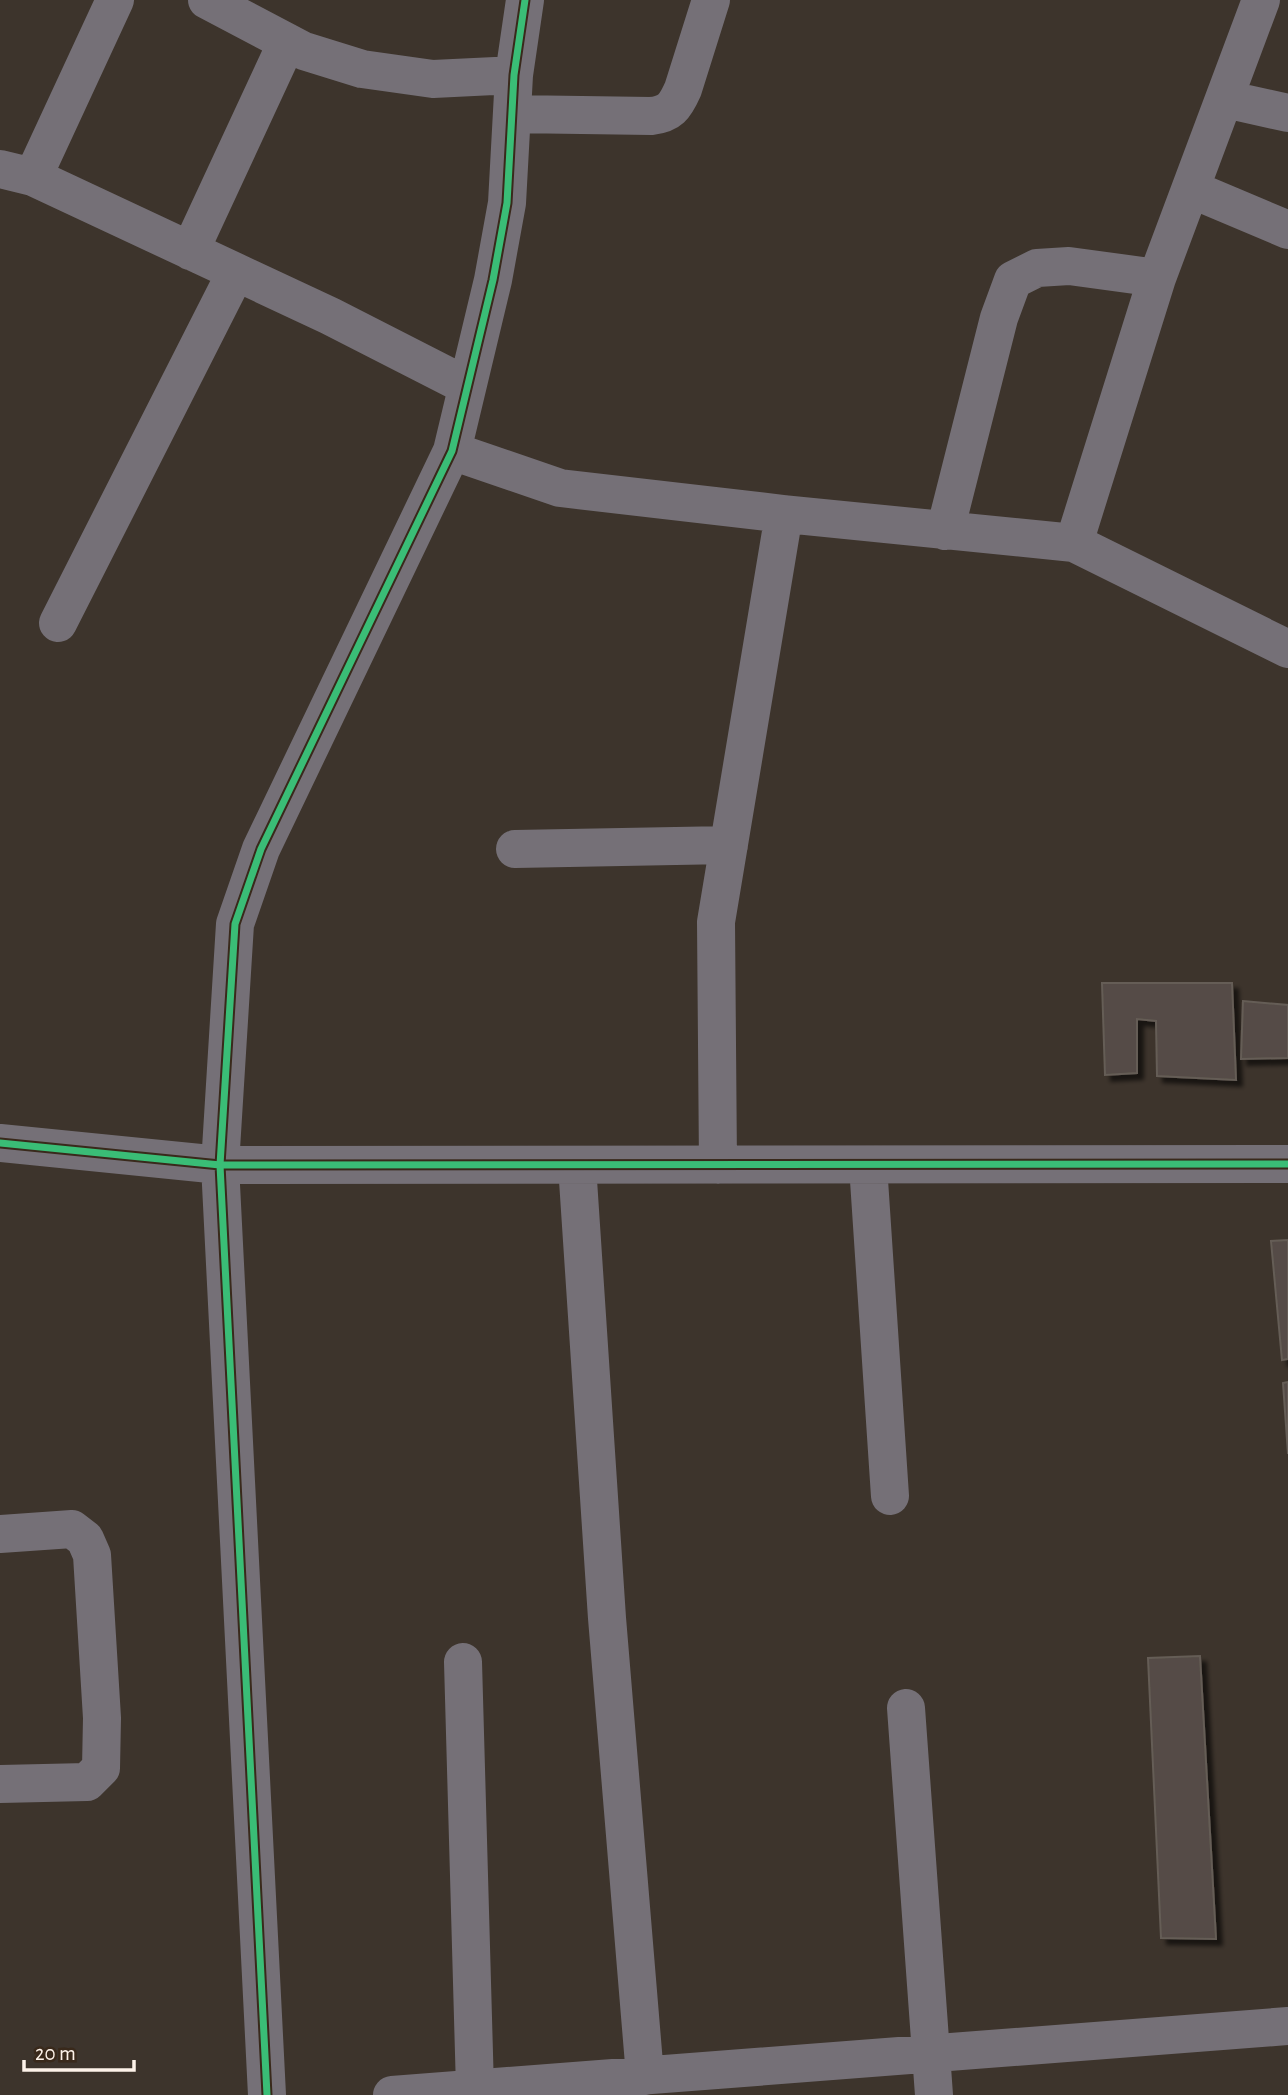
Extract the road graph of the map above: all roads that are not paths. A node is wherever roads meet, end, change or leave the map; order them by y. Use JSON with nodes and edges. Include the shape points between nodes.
{"nodes":[{"id":1,"x":115,"y":0,"type":"edge"},
{"id":2,"x":207,"y":0,"type":"edge"},
{"id":3,"x":525,"y":0,"type":"edge"},
{"id":4,"x":711,"y":0,"type":"edge"},
{"id":5,"x":1261,"y":0,"type":"edge"},
{"id":6,"x":1288,"y":5,"type":"edge"},
{"id":7,"x":287,"y":42,"type":"junction"},
{"id":8,"x":514,"y":75,"type":"junction"},
{"id":9,"x":1225,"y":99,"type":"junction"},
{"id":10,"x":1288,"y":113,"type":"edge"},
{"id":11,"x":512,"y":114,"type":"junction"},
{"id":12,"x":11,"y":178,"type":"edge"},
{"id":13,"x":1191,"y":189,"type":"junction"},
{"id":14,"x":1288,"y":230,"type":"edge"},
{"id":15,"x":191,"y":251,"type":"junction"},
{"id":16,"x":236,"y":272,"type":"junction"},
{"id":17,"x":1157,"y":278,"type":"junction"},
{"id":18,"x":467,"y":386,"type":"junction"},
{"id":19,"x":452,"y":451,"type":"junction"},
{"id":20,"x":784,"y":514,"type":"junction"},
{"id":21,"x":945,"y":531,"type":"junction"},
{"id":22,"x":1074,"y":543,"type":"junction"},
{"id":23,"x":58,"y":623,"type":"dead end"},
{"id":24,"x":1288,"y":649,"type":"edge"},
{"id":25,"x":729,"y":845,"type":"junction"},
{"id":26,"x":515,"y":849,"type":"dead end"},
{"id":27,"x":0,"y":1143,"type":"edge"},
{"id":28,"x":868,"y":1164,"type":"junction"},
{"id":29,"x":1288,"y":1164,"type":"edge"},
{"id":30,"x":220,"y":1165,"type":"junction"},
{"id":31,"x":577,"y":1165,"type":"junction"},
{"id":32,"x":718,"y":1165,"type":"junction"},
{"id":33,"x":890,"y":1496,"type":"dead end"},
{"id":34,"x":0,"y":1534,"type":"edge"},
{"id":35,"x":463,"y":1662,"type":"dead end"},
{"id":36,"x":906,"y":1708,"type":"dead end"},
{"id":37,"x":0,"y":1784,"type":"edge"},
{"id":38,"x":1288,"y":2026,"type":"edge"},
{"id":39,"x":932,"y":2054,"type":"junction"},
{"id":40,"x":661,"y":2081,"type":"edge"},
{"id":41,"x":475,"y":2089,"type":"junction"},
{"id":42,"x":267,"y":2095,"type":"edge"},
{"id":43,"x":392,"y":2095,"type":"edge"},
{"id":44,"x":934,"y":2095,"type":"edge"}],
"edges":[{"from":1,"to":12,"type":"street"},
{"from":2,"to":7,"type":"street"},
{"from":3,"to":8,"type":"street"},
{"from":4,"to":11,"type":"street","via":[[683,89],[677,103],[664,114]]},
{"from":5,"to":6,"type":"street"},
{"from":5,"to":9,"type":"street"},
{"from":7,"to":8,"type":"street","via":[[362,69],[433,79]]},
{"from":7,"to":15,"type":"street"},
{"from":8,"to":11,"type":"street"},
{"from":9,"to":10,"type":"street"},
{"from":9,"to":13,"type":"street"},
{"from":11,"to":18,"type":"street","via":[[506,203]]},
{"from":12,"to":15,"type":"street"},
{"from":13,"to":14,"type":"street"},
{"from":13,"to":17,"type":"street"},
{"from":15,"to":16,"type":"street"},
{"from":16,"to":18,"type":"street"},
{"from":16,"to":23,"type":"street"},
{"from":17,"to":21,"type":"street","via":[[1069,266],[1037,268],[1013,279]]},
{"from":17,"to":22,"type":"street"},
{"from":18,"to":19,"type":"street"},
{"from":19,"to":20,"type":"street","via":[[560,488]]},
{"from":19,"to":30,"type":"street","via":[[261,849],[235,924]]},
{"from":20,"to":21,"type":"street"},
{"from":20,"to":25,"type":"street"},
{"from":21,"to":22,"type":"street"},
{"from":22,"to":24,"type":"street"},
{"from":25,"to":26,"type":"street"},
{"from":25,"to":32,"type":"street","via":[[716,922]]},
{"from":27,"to":30,"type":"street"},
{"from":28,"to":29,"type":"street"},
{"from":28,"to":32,"type":"street"},
{"from":28,"to":33,"type":"street"},
{"from":30,"to":31,"type":"street"},
{"from":30,"to":42,"type":"street"},
{"from":31,"to":32,"type":"street"},
{"from":31,"to":40,"type":"street","via":[[607,1618]]},
{"from":34,"to":37,"type":"street","via":[[72,1529],[85,1539],[92,1555],[102,1718],[101,1768],[87,1782]]},
{"from":35,"to":41,"type":"street"},
{"from":36,"to":39,"type":"street"},
{"from":38,"to":39,"type":"street"},
{"from":39,"to":40,"type":"street"},
{"from":39,"to":44,"type":"street"},
{"from":40,"to":41,"type":"street"},
{"from":41,"to":43,"type":"street"}]}
